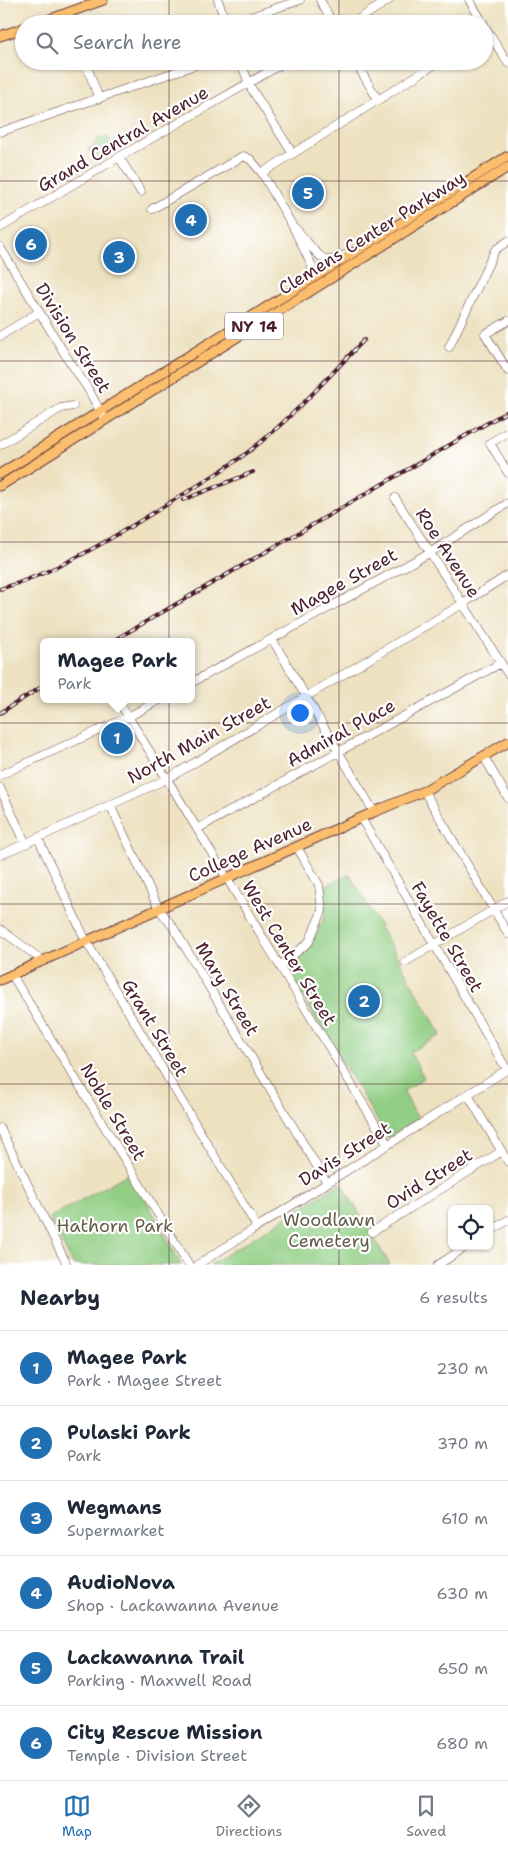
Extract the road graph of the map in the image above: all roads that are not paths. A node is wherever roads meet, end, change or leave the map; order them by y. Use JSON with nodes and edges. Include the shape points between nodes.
{"nodes":[{"id":1,"x":103,"y":0,"type":"edge"},
{"id":2,"x":218,"y":0,"type":"edge"},
{"id":3,"x":300,"y":0,"type":"edge"},
{"id":4,"x":320,"y":0,"type":"edge"},
{"id":5,"x":389,"y":0,"type":"edge"},
{"id":6,"x":469,"y":0,"type":"edge"},
{"id":7,"x":68,"y":13,"type":"joint"},
{"id":8,"x":62,"y":15,"type":"edge"},
{"id":9,"x":224,"y":15,"type":"edge"},
{"id":10,"x":255,"y":15,"type":"edge"},
{"id":11,"x":328,"y":15,"type":"edge"},
{"id":12,"x":365,"y":15,"type":"edge"},
{"id":13,"x":478,"y":15,"type":"edge"},
{"id":14,"x":15,"y":31,"type":"edge"},
{"id":15,"x":0,"y":36,"type":"edge"},
{"id":16,"x":493,"y":40,"type":"edge"},
{"id":17,"x":508,"y":63,"type":"edge"},
{"id":18,"x":88,"y":70,"type":"edge"},
{"id":19,"x":181,"y":70,"type":"edge"},
{"id":20,"x":244,"y":70,"type":"edge"},
{"id":21,"x":271,"y":70,"type":"edge"},
{"id":22,"x":360,"y":70,"type":"edge"},
{"id":23,"x":426,"y":70,"type":"edge"},
{"id":24,"x":249,"y":83,"type":"junction"},
{"id":25,"x":99,"y":99,"type":"junction"},
{"id":26,"x":378,"y":100,"type":"junction"},
{"id":27,"x":0,"y":132,"type":"edge"},
{"id":28,"x":293,"y":154,"type":"junction"},
{"id":29,"x":508,"y":156,"type":"edge"},
{"id":30,"x":119,"y":157,"type":"junction"},
{"id":31,"x":508,"y":167,"type":"edge"},
{"id":32,"x":262,"y":173,"type":"junction"},
{"id":33,"x":141,"y":192,"type":"dead end"},
{"id":34,"x":152,"y":209,"type":"dead end"},
{"id":35,"x":292,"y":225,"type":"junction"},
{"id":36,"x":0,"y":228,"type":"edge"},
{"id":37,"x":508,"y":241,"type":"edge"},
{"id":38,"x":0,"y":247,"type":"edge"},
{"id":39,"x":354,"y":251,"type":"junction"},
{"id":40,"x":304,"y":283,"type":"junction"},
{"id":41,"x":39,"y":312,"type":"junction"},
{"id":42,"x":508,"y":321,"type":"edge"},
{"id":43,"x":0,"y":336,"type":"edge"},
{"id":44,"x":448,"y":347,"type":"dead end"},
{"id":45,"x":508,"y":371,"type":"edge"},
{"id":46,"x":73,"y":406,"type":"dead end"},
{"id":47,"x":103,"y":416,"type":"junction"},
{"id":48,"x":508,"y":432,"type":"edge"},
{"id":49,"x":0,"y":445,"type":"edge"},
{"id":50,"x":508,"y":473,"type":"edge"},
{"id":51,"x":0,"y":474,"type":"edge"},
{"id":52,"x":0,"y":486,"type":"edge"},
{"id":53,"x":395,"y":498,"type":"dead end"},
{"id":54,"x":508,"y":504,"type":"edge"},
{"id":55,"x":431,"y":552,"type":"junction"},
{"id":56,"x":508,"y":575,"type":"edge"},
{"id":57,"x":464,"y":603,"type":"junction"},
{"id":58,"x":272,"y":639,"type":"junction"},
{"id":59,"x":501,"y":663,"type":"junction"},
{"id":60,"x":508,"y":674,"type":"edge"},
{"id":61,"x":195,"y":681,"type":"edge"},
{"id":62,"x":306,"y":697,"type":"junction"},
{"id":63,"x":119,"y":703,"type":"edge"},
{"id":64,"x":153,"y":703,"type":"edge"},
{"id":65,"x":128,"y":717,"type":"junction"},
{"id":66,"x":508,"y":742,"type":"edge"},
{"id":67,"x":338,"y":751,"type":"junction"},
{"id":68,"x":484,"y":757,"type":"junction"},
{"id":69,"x":0,"y":775,"type":"edge"},
{"id":70,"x":167,"y":779,"type":"junction"},
{"id":71,"x":0,"y":788,"type":"edge"},
{"id":72,"x":424,"y":791,"type":"junction"},
{"id":73,"x":508,"y":798,"type":"edge"},
{"id":74,"x":110,"y":805,"type":"junction"},
{"id":75,"x":374,"y":812,"type":"junction"},
{"id":76,"x":361,"y":818,"type":"junction"},
{"id":77,"x":197,"y":830,"type":"junction"},
{"id":78,"x":38,"y":838,"type":"junction"},
{"id":79,"x":26,"y":844,"type":"junction"},
{"id":80,"x":297,"y":846,"type":"junction"},
{"id":81,"x":0,"y":855,"type":"edge"},
{"id":82,"x":226,"y":878,"type":"junction"},
{"id":83,"x":508,"y":901,"type":"edge"},
{"id":84,"x":159,"y":909,"type":"junction"},
{"id":85,"x":494,"y":910,"type":"junction"},
{"id":86,"x":0,"y":929,"type":"edge"},
{"id":87,"x":508,"y":934,"type":"edge"},
{"id":88,"x":86,"y":941,"type":"junction"},
{"id":89,"x":434,"y":944,"type":"junction"},
{"id":90,"x":43,"y":961,"type":"junction"},
{"id":91,"x":406,"y":962,"type":"dead end"},
{"id":92,"x":280,"y":966,"type":"junction"},
{"id":93,"x":12,"y":975,"type":"junction"},
{"id":94,"x":0,"y":980,"type":"edge"},
{"id":95,"x":508,"y":1070,"type":"edge"},
{"id":96,"x":468,"y":1095,"type":"junction"},
{"id":97,"x":0,"y":1128,"type":"edge"},
{"id":98,"x":388,"y":1145,"type":"junction"},
{"id":99,"x":502,"y":1151,"type":"junction"},
{"id":100,"x":508,"y":1162,"type":"edge"},
{"id":101,"x":327,"y":1183,"type":"junction"},
{"id":102,"x":508,"y":1220,"type":"edge"},
{"id":103,"x":257,"y":1227,"type":"junction"},
{"id":104,"x":493,"y":1229,"type":"edge"},
{"id":105,"x":372,"y":1232,"type":"dead end"},
{"id":106,"x":461,"y":1250,"type":"edge"},
{"id":107,"x":67,"y":1265,"type":"edge"},
{"id":108,"x":189,"y":1265,"type":"edge"},
{"id":109,"x":197,"y":1265,"type":"edge"},
{"id":110,"x":438,"y":1265,"type":"edge"}],
"edges":[{"from":1,"to":7,"type":"main road"},
{"from":2,"to":9,"type":"street"},
{"from":3,"to":10,"type":"street"},
{"from":4,"to":11,"type":"street"},
{"from":5,"to":12,"type":"street"},
{"from":6,"to":13,"type":"street"},
{"from":7,"to":8,"type":"main road"},
{"from":14,"to":15,"type":"main road"},
{"from":16,"to":17,"type":"street"},
{"from":18,"to":25,"type":"street"},
{"from":19,"to":25,"type":"street"},
{"from":20,"to":24,"type":"street"},
{"from":21,"to":24,"type":"street","name":"Grand Central Avenue"},
{"from":22,"to":26,"type":"street"},
{"from":23,"to":26,"type":"street"},
{"from":24,"to":28,"type":"street"},
{"from":24,"to":30,"type":"street","name":"Grand Central Avenue"},
{"from":25,"to":27,"type":"street"},
{"from":26,"to":28,"type":"street"},
{"from":28,"to":32,"type":"street"},
{"from":29,"to":39,"type":"main road","name":"Clemens Center Parkway","number":"NY 14"},
{"from":30,"to":33,"type":"street"},
{"from":30,"to":36,"type":"street","name":"Grand Central Avenue"},
{"from":31,"to":47,"type":"main road","name":"Clemens Center Parkway","number":"NY 14"},
{"from":32,"to":34,"type":"street","via":[[243,156]]},
{"from":32,"to":35,"type":"street"},
{"from":35,"to":39,"type":"street","via":[[326,260]]},
{"from":35,"to":40,"type":"street","via":[[312,266]]},
{"from":37,"to":44,"type":"street","via":[[495,250]]},
{"from":38,"to":41,"type":"street","name":"Division Street"},
{"from":39,"to":40,"type":"main road","name":"Clemens Center Parkway","number":"NY 14"},
{"from":40,"to":47,"type":"main road","name":"Clemens Center Parkway","number":"NY 14"},
{"from":41,"to":43,"type":"street"},
{"from":41,"to":47,"type":"street","name":"Division Street"},
{"from":42,"to":45,"type":"street","via":[[485,334]]},
{"from":46,"to":49,"type":"street","via":[[61,408]]},
{"from":47,"to":51,"type":"main road","name":"Clemens Center Parkway","number":"NY 14"},
{"from":47,"to":52,"type":"main road","name":"Clemens Center Parkway","number":"NY 14"},
{"from":48,"to":50,"type":"street","via":[[490,443]]},
{"from":53,"to":55,"type":"street","name":"Roe Avenue"},
{"from":54,"to":55,"type":"street","name":"Magee Street"},
{"from":55,"to":57,"type":"street","name":"Roe Avenue"},
{"from":55,"to":58,"type":"street","name":"Magee Street"},
{"from":56,"to":57,"type":"street","name":"North Main Street"},
{"from":57,"to":59,"type":"street","name":"Roe Avenue"},
{"from":57,"to":62,"type":"street","name":"North Main Street"},
{"from":58,"to":61,"type":"street","name":"Magee Street"},
{"from":58,"to":62,"type":"street"},
{"from":59,"to":60,"type":"street","name":"Roe Avenue"},
{"from":59,"to":67,"type":"street","name":"Admiral Place"},
{"from":62,"to":67,"type":"street"},
{"from":62,"to":70,"type":"street","name":"North Main Street"},
{"from":63,"to":65,"type":"street","name":"West Center Street"},
{"from":64,"to":65,"type":"street"},
{"from":65,"to":69,"type":"street"},
{"from":65,"to":70,"type":"street","name":"West Center Street"},
{"from":66,"to":68,"type":"main road","name":"College Avenue"},
{"from":67,"to":75,"type":"street"},
{"from":67,"to":77,"type":"street","name":"Admiral Place"},
{"from":68,"to":72,"type":"main road","name":"College Avenue"},
{"from":68,"to":73,"type":"street"},
{"from":70,"to":74,"type":"street","name":"North Main Street"},
{"from":70,"to":77,"type":"street","name":"West Center Street"},
{"from":71,"to":79,"type":"street"},
{"from":72,"to":75,"type":"main road","name":"College Avenue"},
{"from":72,"to":85,"type":"street"},
{"from":74,"to":78,"type":"street","name":"North Main Street"},
{"from":74,"to":84,"type":"street","name":"Mary Street"},
{"from":75,"to":76,"type":"main road","name":"College Avenue"},
{"from":76,"to":80,"type":"main road","name":"College Avenue"},
{"from":76,"to":89,"type":"street","name":"Fayette Street"},
{"from":77,"to":82,"type":"street","name":"West Center Street"},
{"from":78,"to":79,"type":"street","name":"North Main Street"},
{"from":78,"to":88,"type":"street","name":"Grant Street"},
{"from":79,"to":81,"type":"street","name":"North Main Street"},
{"from":80,"to":82,"type":"main road","name":"College Avenue"},
{"from":80,"to":92,"type":"street","via":[[319,885],[322,911],[309,942]]},
{"from":82,"to":84,"type":"main road","name":"College Avenue"},
{"from":82,"to":92,"type":"street","name":"West Center Street"},
{"from":83,"to":85,"type":"street"},
{"from":84,"to":88,"type":"main road","name":"College Avenue"},
{"from":84,"to":101,"type":"street","name":"Mary Street","via":[[173,927]]},
{"from":85,"to":87,"type":"street"},
{"from":85,"to":89,"type":"street"},
{"from":86,"to":90,"type":"street"},
{"from":88,"to":90,"type":"main road","name":"College Avenue"},
{"from":88,"to":103,"type":"street","name":"Grant Street"},
{"from":89,"to":91,"type":"street"},
{"from":89,"to":95,"type":"street","name":"Fayette Street"},
{"from":90,"to":93,"type":"main road","name":"College Avenue"},
{"from":92,"to":98,"type":"street","name":"West Center Street"},
{"from":93,"to":94,"type":"main road","name":"College Avenue"},
{"from":93,"to":108,"type":"street","name":"Noble Street"},
{"from":95,"to":96,"type":"street","name":"Davis Street"},
{"from":96,"to":98,"type":"street","name":"Davis Street"},
{"from":96,"to":99,"type":"street"},
{"from":97,"to":107,"type":"street"},
{"from":98,"to":101,"type":"street","name":"Davis Street"},
{"from":99,"to":100,"type":"street"},
{"from":99,"to":105,"type":"street","name":"Ovid Street"},
{"from":101,"to":103,"type":"street","name":"Davis Street"},
{"from":102,"to":104,"type":"street"},
{"from":103,"to":109,"type":"street","name":"Davis Street"},
{"from":106,"to":110,"type":"street"}]}
